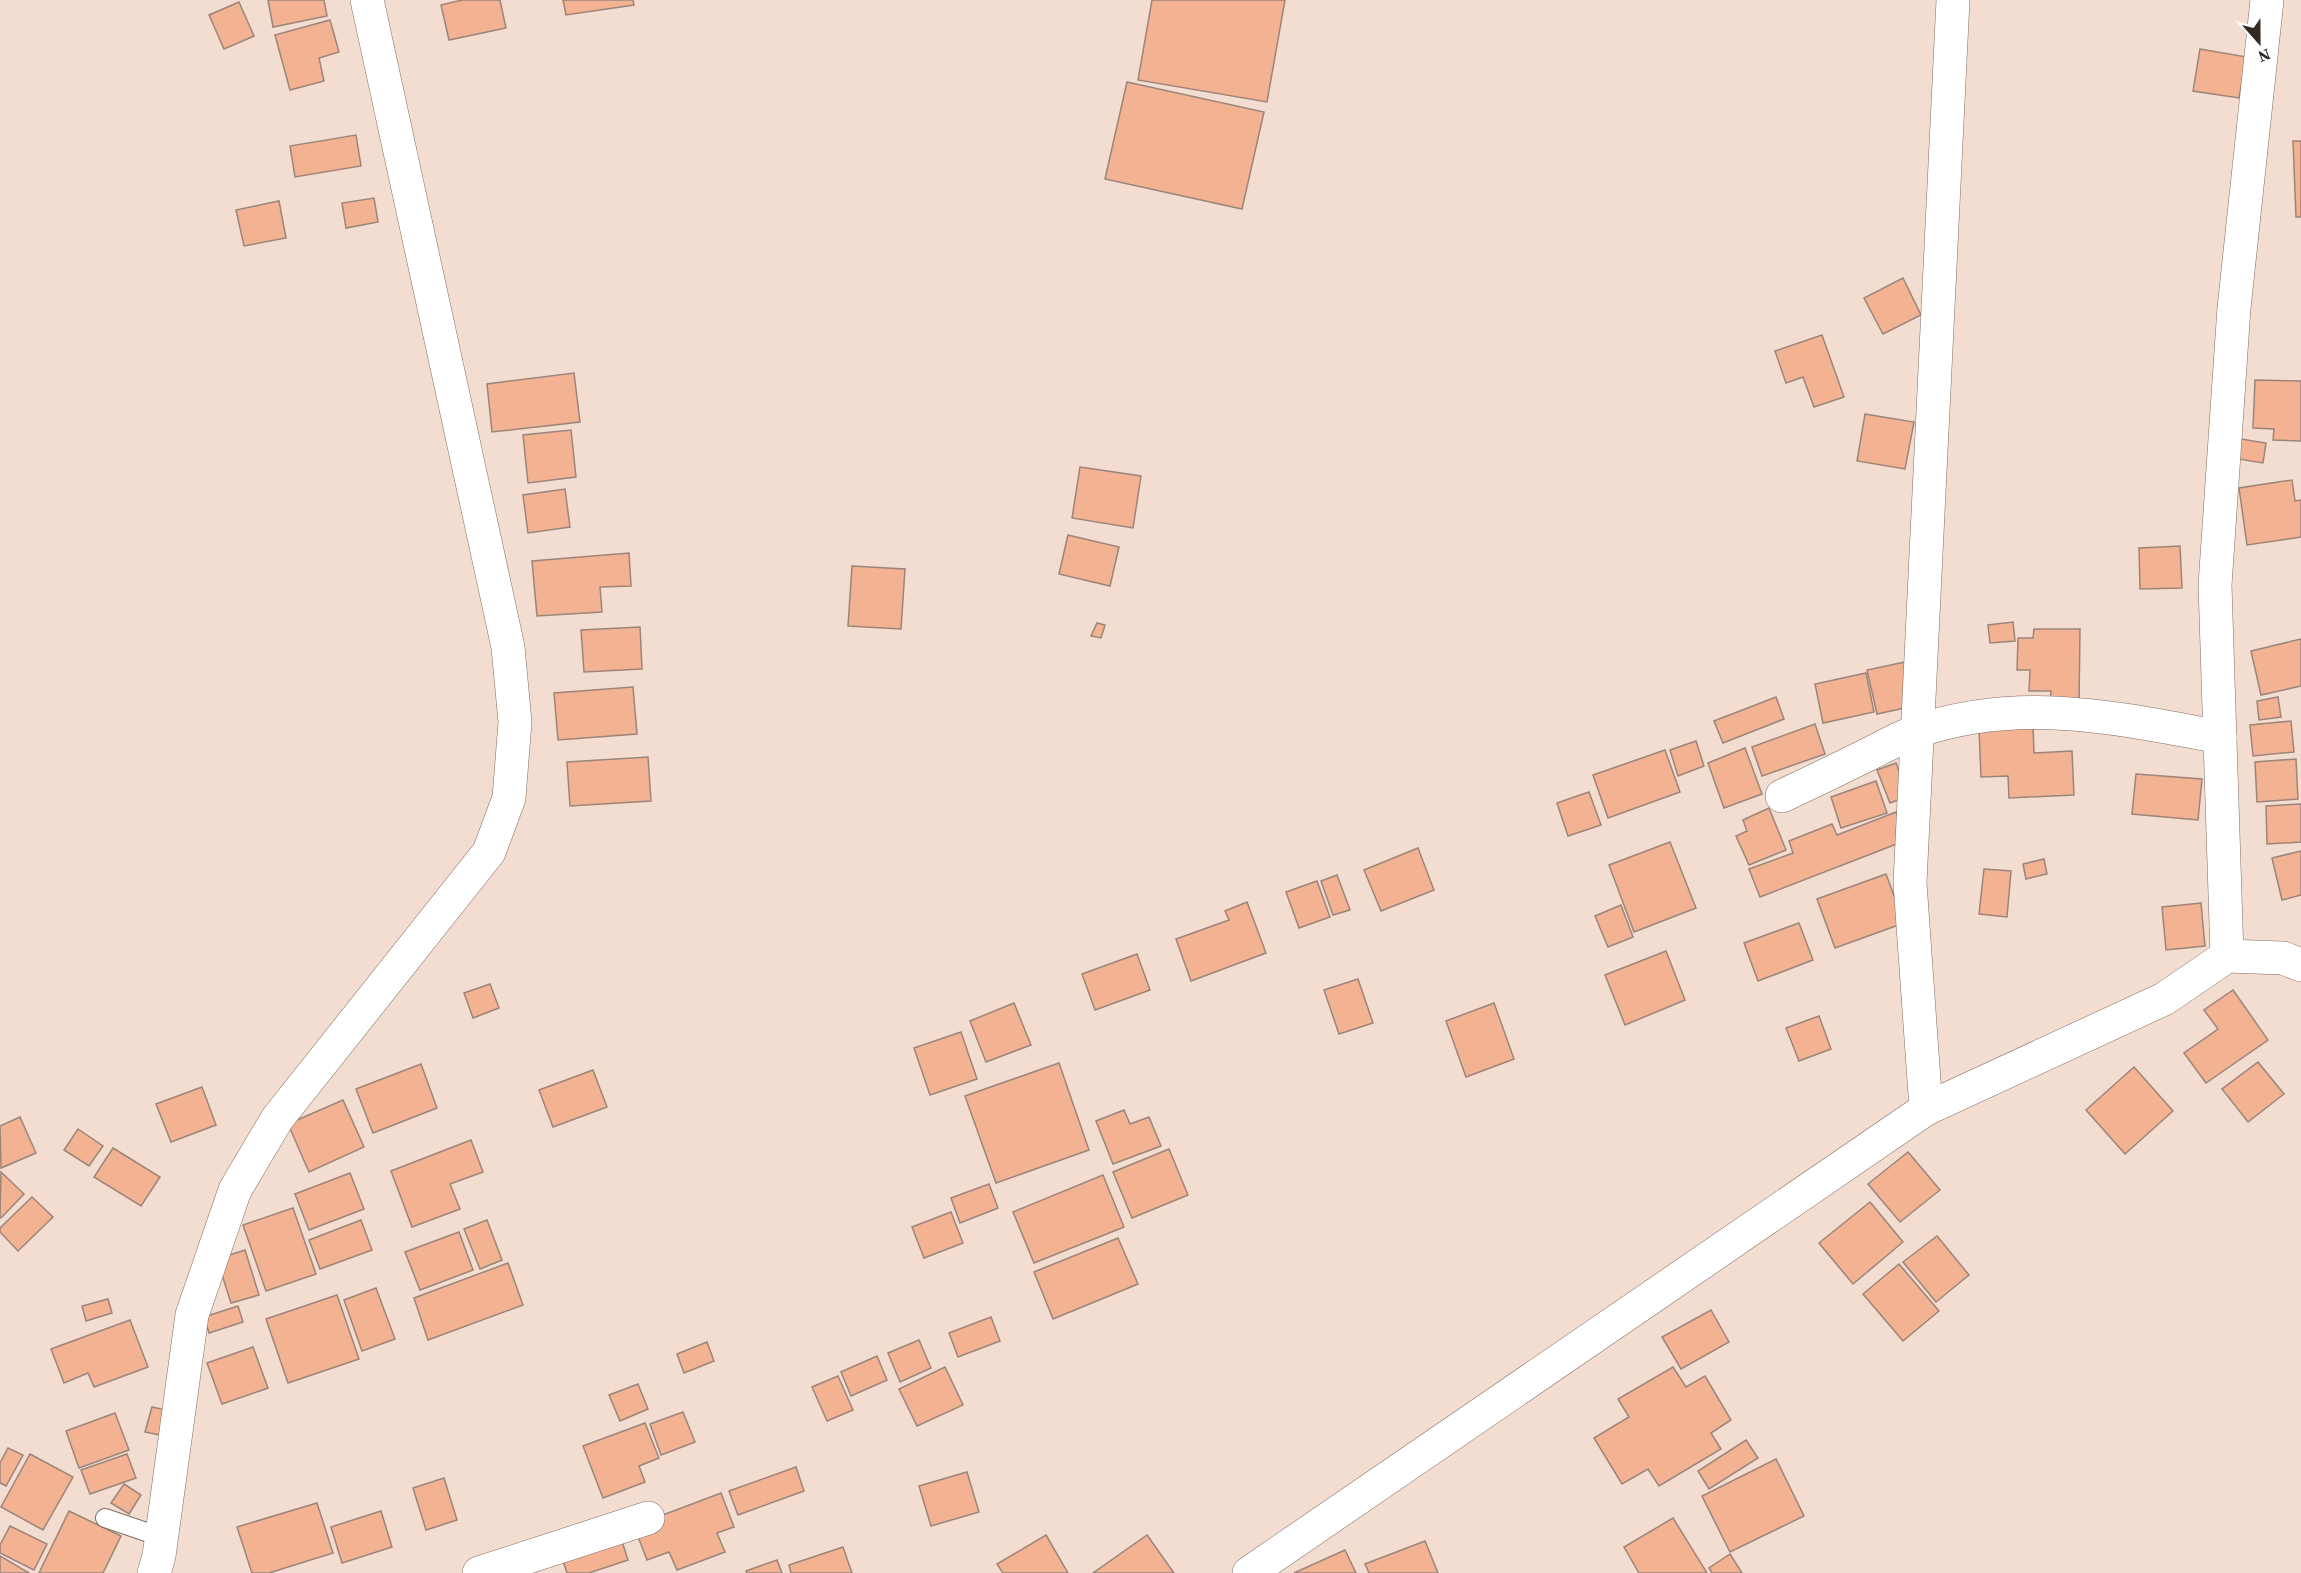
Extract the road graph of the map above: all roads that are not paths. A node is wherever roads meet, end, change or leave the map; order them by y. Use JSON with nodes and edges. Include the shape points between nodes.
{"nodes":[{"id":1,"x":367,"y":0,"type":"edge"},
{"id":2,"x":1953,"y":0,"type":"edge"},
{"id":3,"x":2267,"y":0,"type":"edge"},
{"id":4,"x":1917,"y":731,"type":"junction"},
{"id":5,"x":2220,"y":737,"type":"junction"},
{"id":6,"x":1782,"y":796,"type":"dead end"},
{"id":7,"x":2226,"y":956,"type":"junction"},
{"id":8,"x":2301,"y":965,"type":"edge"},
{"id":9,"x":1926,"y":1109,"type":"junction"},
{"id":10,"x":105,"y":1518,"type":"dead end"},
{"id":11,"x":648,"y":1518,"type":"dead end"},
{"id":12,"x":161,"y":1537,"type":"junction"},
{"id":13,"x":154,"y":1573,"type":"edge"},
{"id":14,"x":479,"y":1573,"type":"edge"},
{"id":15,"x":1249,"y":1573,"type":"edge"}],
"edges":[{"from":1,"to":12,"type":"street","via":[[508,647],[515,722],[509,798],[489,852],[278,1119],[235,1190],[192,1315]]},
{"from":2,"to":4,"type":"street"},
{"from":3,"to":5,"type":"street","via":[[2234,308],[2215,585]]},
{"from":4,"to":5,"type":"street","via":[[2007,711],[2042,711],[2130,720]]},
{"from":4,"to":6,"type":"street"},
{"from":4,"to":9,"type":"street","via":[[1910,883]]},
{"from":5,"to":7,"type":"street"},
{"from":7,"to":8,"type":"street","via":[[2283,958]]},
{"from":7,"to":9,"type":"street","via":[[2164,999]]},
{"from":9,"to":15,"type":"street"},
{"from":10,"to":12,"type":"lane"},
{"from":11,"to":14,"type":"street"},
{"from":12,"to":13,"type":"street"}]}
